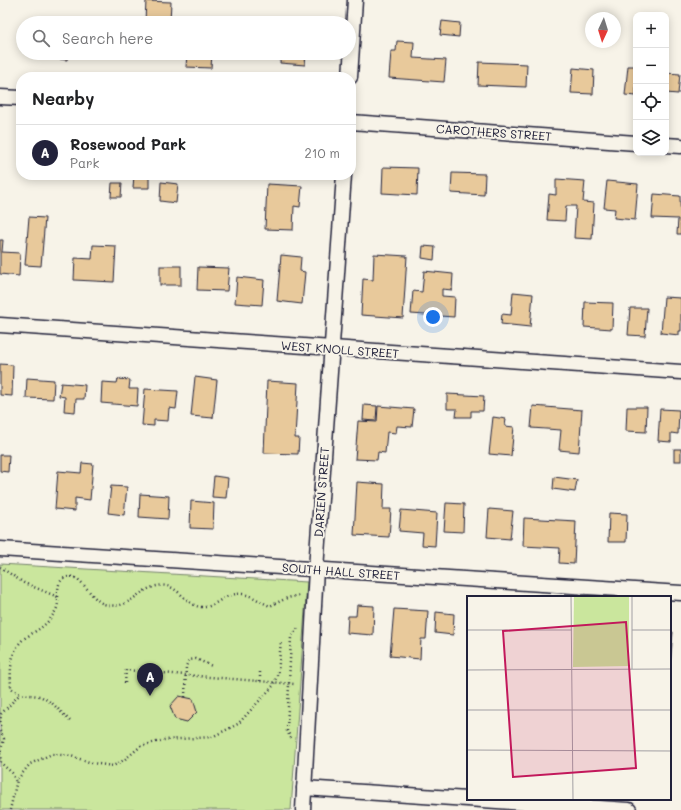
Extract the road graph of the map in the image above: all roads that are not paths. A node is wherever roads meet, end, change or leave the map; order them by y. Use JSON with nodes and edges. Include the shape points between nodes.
{"nodes":[{"id":1,"x":355,"y":0,"type":"edge"},
{"id":2,"x":354,"y":16,"type":"edge"},
{"id":3,"x":351,"y":60,"type":"edge"},
{"id":4,"x":350,"y":72,"type":"edge"},
{"id":5,"x":0,"y":97,"type":"edge"},
{"id":6,"x":16,"y":98,"type":"edge"},
{"id":7,"x":356,"y":122,"type":"edge"},
{"id":8,"x":633,"y":142,"type":"edge"},
{"id":9,"x":669,"y":145,"type":"edge"},
{"id":10,"x":681,"y":146,"type":"edge"},
{"id":11,"x":344,"y":180,"type":"edge"},
{"id":12,"x":0,"y":325,"type":"edge"},
{"id":13,"x":331,"y":348,"type":"junction"},
{"id":14,"x":681,"y":372,"type":"edge"},
{"id":15,"x":0,"y":549,"type":"edge"},
{"id":16,"x":316,"y":569,"type":"junction"},
{"id":17,"x":681,"y":593,"type":"edge"},
{"id":18,"x":304,"y":788,"type":"junction"},
{"id":19,"x":467,"y":799,"type":"edge"},
{"id":20,"x":481,"y":800,"type":"edge"},
{"id":21,"x":303,"y":810,"type":"edge"},
{"id":22,"x":629,"y":810,"type":"edge"}],
"edges":[{"from":1,"to":2,"type":"street"},
{"from":3,"to":4,"type":"street"},
{"from":5,"to":6,"type":"street"},
{"from":7,"to":8,"type":"street","name":"CAROTHERS STREET"},
{"from":9,"to":10,"type":"street"},
{"from":11,"to":13,"type":"street","name":"DARIEN STREET"},
{"from":12,"to":13,"type":"street","name":"WEST KNOLL STREET"},
{"from":13,"to":14,"type":"street","name":"WEST KNOLL STREET"},
{"from":13,"to":16,"type":"street","name":"DARIEN STREET"},
{"from":15,"to":16,"type":"street","name":"SOUTH HALL STREET"},
{"from":16,"to":17,"type":"street","name":"SOUTH HALL STREET"},
{"from":16,"to":18,"type":"street","name":"DARIEN STREET"},
{"from":18,"to":19,"type":"street"},
{"from":18,"to":21,"type":"street","name":"DARIEN STREET"},
{"from":20,"to":22,"type":"street"}]}
